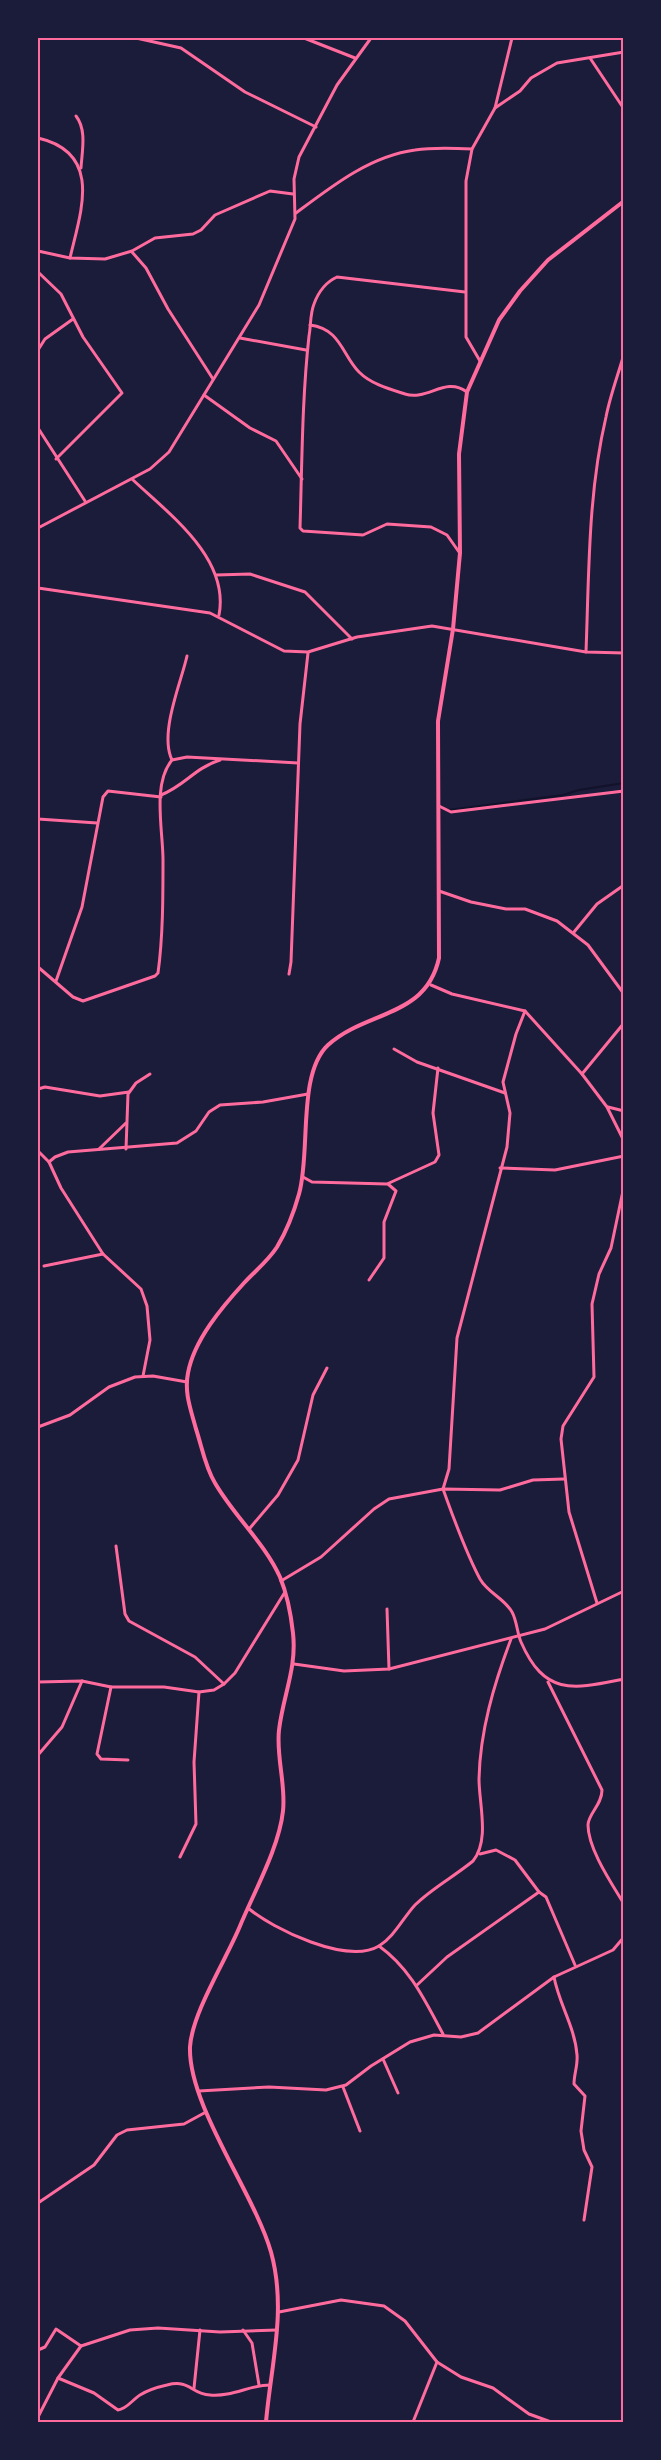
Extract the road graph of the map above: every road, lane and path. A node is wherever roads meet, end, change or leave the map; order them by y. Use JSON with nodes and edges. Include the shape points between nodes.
{"nodes":[{"id":1,"x":136,"y":38,"type":"edge"},
{"id":2,"x":304,"y":38,"type":"edge"},
{"id":3,"x":371,"y":38,"type":"edge"},
{"id":4,"x":512,"y":38,"type":"edge"},
{"id":5,"x":624,"y":52,"type":"edge"},
{"id":6,"x":355,"y":58,"type":"junction"},
{"id":7,"x":590,"y":58,"type":"junction"},
{"id":8,"x":495,"y":108,"type":"junction"},
{"id":9,"x":624,"y":109,"type":"edge"},
{"id":10,"x":76,"y":116,"type":"dead end"},
{"id":11,"x":316,"y":127,"type":"junction"},
{"id":12,"x":38,"y":138,"type":"edge"},
{"id":13,"x":472,"y":149,"type":"junction"},
{"id":14,"x":81,"y":170,"type":"junction"},
{"id":15,"x":294,"y":194,"type":"junction"},
{"id":16,"x":623,"y":204,"type":"edge"},
{"id":17,"x":296,"y":213,"type":"junction"},
{"id":18,"x":38,"y":251,"type":"edge"},
{"id":19,"x":132,"y":251,"type":"junction"},
{"id":20,"x":70,"y":258,"type":"junction"},
{"id":21,"x":38,"y":272,"type":"edge"},
{"id":22,"x":465,"y":292,"type":"junction"},
{"id":23,"x":73,"y":319,"type":"junction"},
{"id":24,"x":310,"y":325,"type":"junction"},
{"id":25,"x":240,"y":338,"type":"junction"},
{"id":26,"x":38,"y":350,"type":"edge"},
{"id":27,"x":307,"y":350,"type":"junction"},
{"id":28,"x":624,"y":354,"type":"edge"},
{"id":29,"x":480,"y":360,"type":"junction"},
{"id":30,"x":213,"y":379,"type":"junction"},
{"id":31,"x":467,"y":392,"type":"junction"},
{"id":32,"x":204,"y":395,"type":"junction"},
{"id":33,"x":38,"y":428,"type":"edge"},
{"id":34,"x":56,"y":459,"type":"junction"},
{"id":35,"x":132,"y":479,"type":"junction"},
{"id":36,"x":303,"y":480,"type":"junction"},
{"id":37,"x":85,"y":501,"type":"junction"},
{"id":38,"x":38,"y":528,"type":"edge"},
{"id":39,"x":460,"y":553,"type":"junction"},
{"id":40,"x":216,"y":575,"type":"junction"},
{"id":41,"x":38,"y":588,"type":"edge"},
{"id":42,"x":219,"y":615,"type":"junction"},
{"id":43,"x":453,"y":629,"type":"junction"},
{"id":44,"x":352,"y":639,"type":"junction"},
{"id":45,"x":308,"y":652,"type":"junction"},
{"id":46,"x":586,"y":652,"type":"junction"},
{"id":47,"x":624,"y":653,"type":"edge"},
{"id":48,"x":187,"y":656,"type":"dead end"},
{"id":49,"x":223,"y":759,"type":"junction"},
{"id":50,"x":172,"y":760,"type":"junction"},
{"id":51,"x":298,"y":763,"type":"junction"},
{"id":52,"x":624,"y":791,"type":"edge"},
{"id":53,"x":161,"y":796,"type":"junction"},
{"id":54,"x":437,"y":805,"type":"junction"},
{"id":55,"x":38,"y":819,"type":"edge"},
{"id":56,"x":97,"y":823,"type":"junction"},
{"id":57,"x":624,"y":885,"type":"edge"},
{"id":58,"x":439,"y":891,"type":"junction"},
{"id":59,"x":574,"y":932,"type":"junction"},
{"id":60,"x":38,"y":967,"type":"edge"},
{"id":61,"x":289,"y":974,"type":"dead end"},
{"id":62,"x":56,"y":981,"type":"junction"},
{"id":63,"x":431,"y":985,"type":"junction"},
{"id":64,"x":624,"y":994,"type":"edge"},
{"id":65,"x":525,"y":1011,"type":"junction"},
{"id":66,"x":624,"y":1023,"type":"edge"},
{"id":67,"x":394,"y":1049,"type":"dead end"},
{"id":68,"x":438,"y":1068,"type":"junction"},
{"id":69,"x":150,"y":1074,"type":"dead end"},
{"id":70,"x":582,"y":1074,"type":"junction"},
{"id":71,"x":38,"y":1089,"type":"edge"},
{"id":72,"x":129,"y":1092,"type":"junction"},
{"id":73,"x":309,"y":1093,"type":"junction"},
{"id":74,"x":505,"y":1093,"type":"junction"},
{"id":75,"x":607,"y":1107,"type":"junction"},
{"id":76,"x":624,"y":1111,"type":"edge"},
{"id":77,"x":126,"y":1122,"type":"junction"},
{"id":78,"x":624,"y":1141,"type":"edge"},
{"id":79,"x":126,"y":1149,"type":"junction"},
{"id":80,"x":97,"y":1150,"type":"junction"},
{"id":81,"x":38,"y":1151,"type":"edge"},
{"id":82,"x":624,"y":1156,"type":"edge"},
{"id":83,"x":49,"y":1162,"type":"junction"},
{"id":84,"x":500,"y":1168,"type":"junction"},
{"id":85,"x":303,"y":1177,"type":"junction"},
{"id":86,"x":387,"y":1184,"type":"junction"},
{"id":87,"x":624,"y":1186,"type":"edge"},
{"id":88,"x":103,"y":1254,"type":"junction"},
{"id":89,"x":44,"y":1266,"type":"dead end"},
{"id":90,"x":369,"y":1280,"type":"dead end"},
{"id":91,"x":327,"y":1368,"type":"dead end"},
{"id":92,"x":143,"y":1376,"type":"junction"},
{"id":93,"x":187,"y":1382,"type":"junction"},
{"id":94,"x":38,"y":1427,"type":"edge"},
{"id":95,"x":564,"y":1479,"type":"junction"},
{"id":96,"x":443,"y":1489,"type":"junction"},
{"id":97,"x":250,"y":1528,"type":"junction"},
{"id":98,"x":116,"y":1546,"type":"dead end"},
{"id":99,"x":282,"y":1581,"type":"junction"},
{"id":100,"x":285,"y":1592,"type":"junction"},
{"id":101,"x":624,"y":1592,"type":"edge"},
{"id":102,"x":597,"y":1603,"type":"junction"},
{"id":103,"x":387,"y":1609,"type":"dead end"},
{"id":104,"x":519,"y":1638,"type":"junction"},
{"id":105,"x":511,"y":1639,"type":"junction"},
{"id":106,"x":294,"y":1665,"type":"junction"},
{"id":107,"x":389,"y":1669,"type":"junction"},
{"id":108,"x":624,"y":1679,"type":"edge"},
{"id":109,"x":547,"y":1680,"type":"junction"},
{"id":110,"x":82,"y":1681,"type":"junction"},
{"id":111,"x":38,"y":1682,"type":"edge"},
{"id":112,"x":224,"y":1684,"type":"junction"},
{"id":113,"x":111,"y":1687,"type":"junction"},
{"id":114,"x":199,"y":1692,"type":"junction"},
{"id":115,"x":38,"y":1755,"type":"edge"},
{"id":116,"x":128,"y":1760,"type":"dead end"},
{"id":117,"x":478,"y":1855,"type":"junction"},
{"id":118,"x":180,"y":1857,"type":"dead end"},
{"id":119,"x":539,"y":1892,"type":"junction"},
{"id":120,"x":624,"y":1904,"type":"edge"},
{"id":121,"x":248,"y":1908,"type":"junction"},
{"id":122,"x":624,"y":1937,"type":"edge"},
{"id":123,"x":622,"y":1945,"type":"edge"},
{"id":124,"x":379,"y":1946,"type":"junction"},
{"id":125,"x":574,"y":1965,"type":"junction"},
{"id":126,"x":554,"y":1977,"type":"junction"},
{"id":127,"x":417,"y":1985,"type":"junction"},
{"id":128,"x":443,"y":2034,"type":"junction"},
{"id":129,"x":383,"y":2059,"type":"junction"},
{"id":130,"x":344,"y":2086,"type":"junction"},
{"id":131,"x":200,"y":2091,"type":"junction"},
{"id":132,"x":398,"y":2093,"type":"dead end"},
{"id":133,"x":207,"y":2111,"type":"junction"},
{"id":134,"x":360,"y":2131,"type":"dead end"},
{"id":135,"x":38,"y":2203,"type":"edge"},
{"id":136,"x":584,"y":2220,"type":"dead end"},
{"id":137,"x":279,"y":2312,"type":"junction"},
{"id":138,"x":200,"y":2330,"type":"junction"},
{"id":139,"x":243,"y":2330,"type":"junction"},
{"id":140,"x":279,"y":2330,"type":"junction"},
{"id":141,"x":81,"y":2346,"type":"junction"},
{"id":142,"x":38,"y":2350,"type":"edge"},
{"id":143,"x":438,"y":2362,"type":"junction"},
{"id":144,"x":58,"y":2378,"type":"junction"},
{"id":145,"x":258,"y":2385,"type":"junction"},
{"id":146,"x":270,"y":2385,"type":"junction"},
{"id":147,"x":194,"y":2388,"type":"junction"},
{"id":148,"x":38,"y":2417,"type":"edge"},
{"id":149,"x":266,"y":2422,"type":"edge"},
{"id":150,"x":413,"y":2422,"type":"edge"},
{"id":151,"x":551,"y":2422,"type":"edge"}],
"edges":[{"from":1,"to":11,"type":"street","via":[[181,48],[235,86]]},
{"from":2,"to":6,"type":"street"},
{"from":3,"to":6,"type":"street"},
{"from":4,"to":8,"type":"street"},
{"from":5,"to":7,"type":"street"},
{"from":6,"to":11,"type":"street"},
{"from":7,"to":8,"type":"street","via":[[557,63],[531,78]]},
{"from":7,"to":9,"type":"street"},
{"from":8,"to":13,"type":"street"},
{"from":10,"to":14,"type":"street","via":[[82,131]]},
{"from":11,"to":15,"type":"street","via":[[299,157]]},
{"from":12,"to":14,"type":"street","via":[[59,146]]},
{"from":13,"to":17,"type":"street","via":[[424,149],[391,156],[342,179]]},
{"from":13,"to":22,"type":"street","via":[[464,209]]},
{"from":14,"to":20,"type":"street","via":[[82,215]]},
{"from":15,"to":17,"type":"street"},
{"from":15,"to":19,"type":"street","via":[[270,191],[215,215],[201,230],[155,238]]},
{"from":16,"to":29,"type":"street","via":[[548,260],[499,320]]},
{"from":17,"to":25,"type":"street","via":[[259,305]]},
{"from":18,"to":20,"type":"street"},
{"from":19,"to":20,"type":"street","via":[[105,259]]},
{"from":19,"to":30,"type":"street"},
{"from":21,"to":23,"type":"street","via":[[61,294]]},
{"from":22,"to":24,"type":"street","via":[[338,277],[318,296]]},
{"from":22,"to":29,"type":"street","via":[[466,337]]},
{"from":23,"to":26,"type":"street","via":[[45,339]]},
{"from":23,"to":34,"type":"street","via":[[123,393]]},
{"from":24,"to":27,"type":"street"},
{"from":24,"to":31,"type":"street","via":[[332,335],[359,372],[376,383],[417,396],[445,386]]},
{"from":25,"to":27,"type":"street"},
{"from":25,"to":30,"type":"street"},
{"from":27,"to":36,"type":"street","via":[[302,398]]},
{"from":28,"to":46,"type":"street","via":[[606,416],[598,465]]},
{"from":29,"to":31,"type":"street"},
{"from":30,"to":32,"type":"street"},
{"from":31,"to":39,"type":"street","via":[[459,454]]},
{"from":32,"to":35,"type":"street","via":[[165,457]]},
{"from":32,"to":36,"type":"street","via":[[250,428],[276,441]]},
{"from":33,"to":34,"type":"street"},
{"from":34,"to":37,"type":"street"},
{"from":35,"to":37,"type":"street"},
{"from":35,"to":40,"type":"street","via":[[181,526]]},
{"from":36,"to":39,"type":"street","via":[[303,531],[363,535],[387,524],[431,527],[447,535]]},
{"from":37,"to":38,"type":"street"},
{"from":39,"to":43,"type":"street"},
{"from":40,"to":42,"type":"street"},
{"from":40,"to":44,"type":"street","via":[[250,574],[305,592]]},
{"from":41,"to":42,"type":"street"},
{"from":42,"to":45,"type":"street","via":[[284,651]]},
{"from":43,"to":44,"type":"street","via":[[432,626]]},
{"from":43,"to":46,"type":"street"},
{"from":43,"to":54,"type":"street","via":[[438,721]]},
{"from":44,"to":45,"type":"street"},
{"from":45,"to":51,"type":"street"},
{"from":46,"to":47,"type":"street"},
{"from":48,"to":50,"type":"street","via":[[173,710],[169,745]]},
{"from":49,"to":50,"type":"street"},
{"from":49,"to":51,"type":"street"},
{"from":49,"to":53,"type":"street","via":[[197,769]]},
{"from":50,"to":53,"type":"street","via":[[164,774]]},
{"from":51,"to":61,"type":"street"},
{"from":52,"to":54,"type":"street","via":[[451,812]]},
{"from":53,"to":56,"type":"street","via":[[108,791]]},
{"from":53,"to":62,"type":"street","via":[[163,861],[158,973],[83,1001]]},
{"from":54,"to":58,"type":"street"},
{"from":55,"to":56,"type":"street"},
{"from":56,"to":62,"type":"street","via":[[82,907]]},
{"from":57,"to":59,"type":"street","via":[[597,904]]},
{"from":58,"to":59,"type":"street","via":[[471,902],[525,909]]},
{"from":58,"to":63,"type":"street","via":[[439,958]]},
{"from":59,"to":64,"type":"street"},
{"from":60,"to":62,"type":"street"},
{"from":63,"to":65,"type":"street","via":[[452,994]]},
{"from":63,"to":73,"type":"street","via":[[414,1000],[328,1045],[313,1066]]},
{"from":65,"to":70,"type":"street"},
{"from":65,"to":74,"type":"street","via":[[502,1082]]},
{"from":66,"to":70,"type":"street"},
{"from":67,"to":68,"type":"street"},
{"from":68,"to":74,"type":"street"},
{"from":68,"to":86,"type":"street","via":[[432,1113],[438,1158]]},
{"from":69,"to":72,"type":"street"},
{"from":70,"to":75,"type":"street"},
{"from":71,"to":72,"type":"street","via":[[100,1096]]},
{"from":72,"to":77,"type":"street"},
{"from":73,"to":79,"type":"street","via":[[220,1105],[212,1108],[196,1131],[183,1141]]},
{"from":73,"to":85,"type":"street"},
{"from":74,"to":84,"type":"street","via":[[510,1129]]},
{"from":75,"to":76,"type":"street"},
{"from":75,"to":78,"type":"street"},
{"from":77,"to":79,"type":"street"},
{"from":77,"to":80,"type":"street"},
{"from":79,"to":80,"type":"street"},
{"from":80,"to":83,"type":"street","via":[[68,1152]]},
{"from":81,"to":83,"type":"street"},
{"from":82,"to":84,"type":"street","via":[[555,1170]]},
{"from":83,"to":88,"type":"street"},
{"from":84,"to":96,"type":"street","via":[[457,1338],[449,1469]]},
{"from":85,"to":86,"type":"street","via":[[312,1182]]},
{"from":85,"to":93,"type":"street","via":[[277,1248],[226,1303],[189,1367]]},
{"from":86,"to":90,"type":"street","via":[[395,1188],[395,1200],[384,1222],[384,1258]]},
{"from":87,"to":95,"type":"street","via":[[610,1248],[593,1298],[594,1377],[561,1432]]},
{"from":88,"to":89,"type":"street"},
{"from":88,"to":92,"type":"street","via":[[137,1283],[145,1299],[150,1340]]},
{"from":91,"to":97,"type":"street","via":[[313,1395],[298,1460],[278,1495]]},
{"from":92,"to":93,"type":"street"},
{"from":92,"to":94,"type":"street","via":[[109,1387],[70,1415]]},
{"from":93,"to":97,"type":"street","via":[[209,1471]]},
{"from":95,"to":96,"type":"street","via":[[533,1480],[500,1490]]},
{"from":95,"to":102,"type":"street","via":[[569,1512]]},
{"from":96,"to":99,"type":"street","via":[[398,1496],[382,1503],[321,1557]]},
{"from":96,"to":104,"type":"street","via":[[480,1580],[513,1613]]},
{"from":97,"to":99,"type":"street"},
{"from":98,"to":112,"type":"street","via":[[129,1621],[195,1657]]},
{"from":99,"to":100,"type":"street"},
{"from":100,"to":106,"type":"street"},
{"from":100,"to":112,"type":"street","via":[[235,1673]]},
{"from":101,"to":102,"type":"street"},
{"from":102,"to":104,"type":"street"},
{"from":103,"to":107,"type":"street"},
{"from":104,"to":105,"type":"street"},
{"from":104,"to":109,"type":"street","via":[[534,1667]]},
{"from":105,"to":107,"type":"street"},
{"from":105,"to":117,"type":"street","via":[[490,1700],[479,1782]]},
{"from":106,"to":107,"type":"street","via":[[344,1671]]},
{"from":106,"to":121,"type":"street","via":[[278,1740],[283,1813]]},
{"from":108,"to":109,"type":"street","via":[[582,1687],[566,1687]]},
{"from":109,"to":120,"type":"street","via":[[602,1790],[601,1801],[588,1825],[600,1863]]},
{"from":110,"to":111,"type":"street"},
{"from":110,"to":113,"type":"street"},
{"from":110,"to":115,"type":"street","via":[[62,1727]]},
{"from":112,"to":114,"type":"street"},
{"from":113,"to":114,"type":"street","via":[[164,1687]]},
{"from":113,"to":116,"type":"street","via":[[97,1754],[101,1759]]},
{"from":114,"to":118,"type":"street","via":[[194,1762],[196,1824]]},
{"from":117,"to":119,"type":"street","via":[[487,1850],[501,1851],[515,1860]]},
{"from":117,"to":124,"type":"street","via":[[420,1900]]},
{"from":119,"to":125,"type":"street","via":[[546,1897]]},
{"from":119,"to":127,"type":"street","via":[[447,1958]]},
{"from":121,"to":124,"type":"street","via":[[274,1926],[328,1948],[353,1952]]},
{"from":121,"to":131,"type":"street","via":[[193,2028],[190,2055]]},
{"from":122,"to":123,"type":"street"},
{"from":123,"to":125,"type":"street"},
{"from":124,"to":127,"type":"street"},
{"from":125,"to":126,"type":"street"},
{"from":126,"to":128,"type":"street","via":[[478,2033],[460,2037]]},
{"from":126,"to":136,"type":"street","via":[[577,2051],[574,2084],[586,2100],[581,2131],[592,2167]]},
{"from":127,"to":128,"type":"street"},
{"from":128,"to":129,"type":"street","via":[[410,2042]]},
{"from":129,"to":130,"type":"street"},
{"from":129,"to":132,"type":"street"},
{"from":130,"to":131,"type":"street","via":[[331,2090],[269,2087]]},
{"from":130,"to":134,"type":"street"},
{"from":131,"to":133,"type":"street"},
{"from":133,"to":135,"type":"street","via":[[184,2124],[127,2130],[117,2135],[94,2165]]},
{"from":133,"to":137,"type":"street","via":[[263,2230],[276,2274]]},
{"from":137,"to":140,"type":"street"},
{"from":137,"to":143,"type":"street","via":[[329,2301],[384,2306],[405,2321]]},
{"from":138,"to":139,"type":"street"},
{"from":138,"to":141,"type":"street","via":[[130,2331]]},
{"from":138,"to":147,"type":"street"},
{"from":139,"to":140,"type":"street"},
{"from":139,"to":145,"type":"street","via":[[252,2343]]},
{"from":140,"to":146,"type":"street"},
{"from":141,"to":142,"type":"street","via":[[56,2329],[45,2347]]},
{"from":141,"to":144,"type":"street"},
{"from":143,"to":150,"type":"street"},
{"from":143,"to":151,"type":"street","via":[[461,2377],[493,2388],[529,2414]]},
{"from":144,"to":147,"type":"street","via":[[94,2393],[118,2410],[165,2385],[184,2383]]},
{"from":144,"to":148,"type":"street"},
{"from":145,"to":146,"type":"street"},
{"from":145,"to":147,"type":"street","via":[[217,2396]]},
{"from":146,"to":149,"type":"street"}]}
